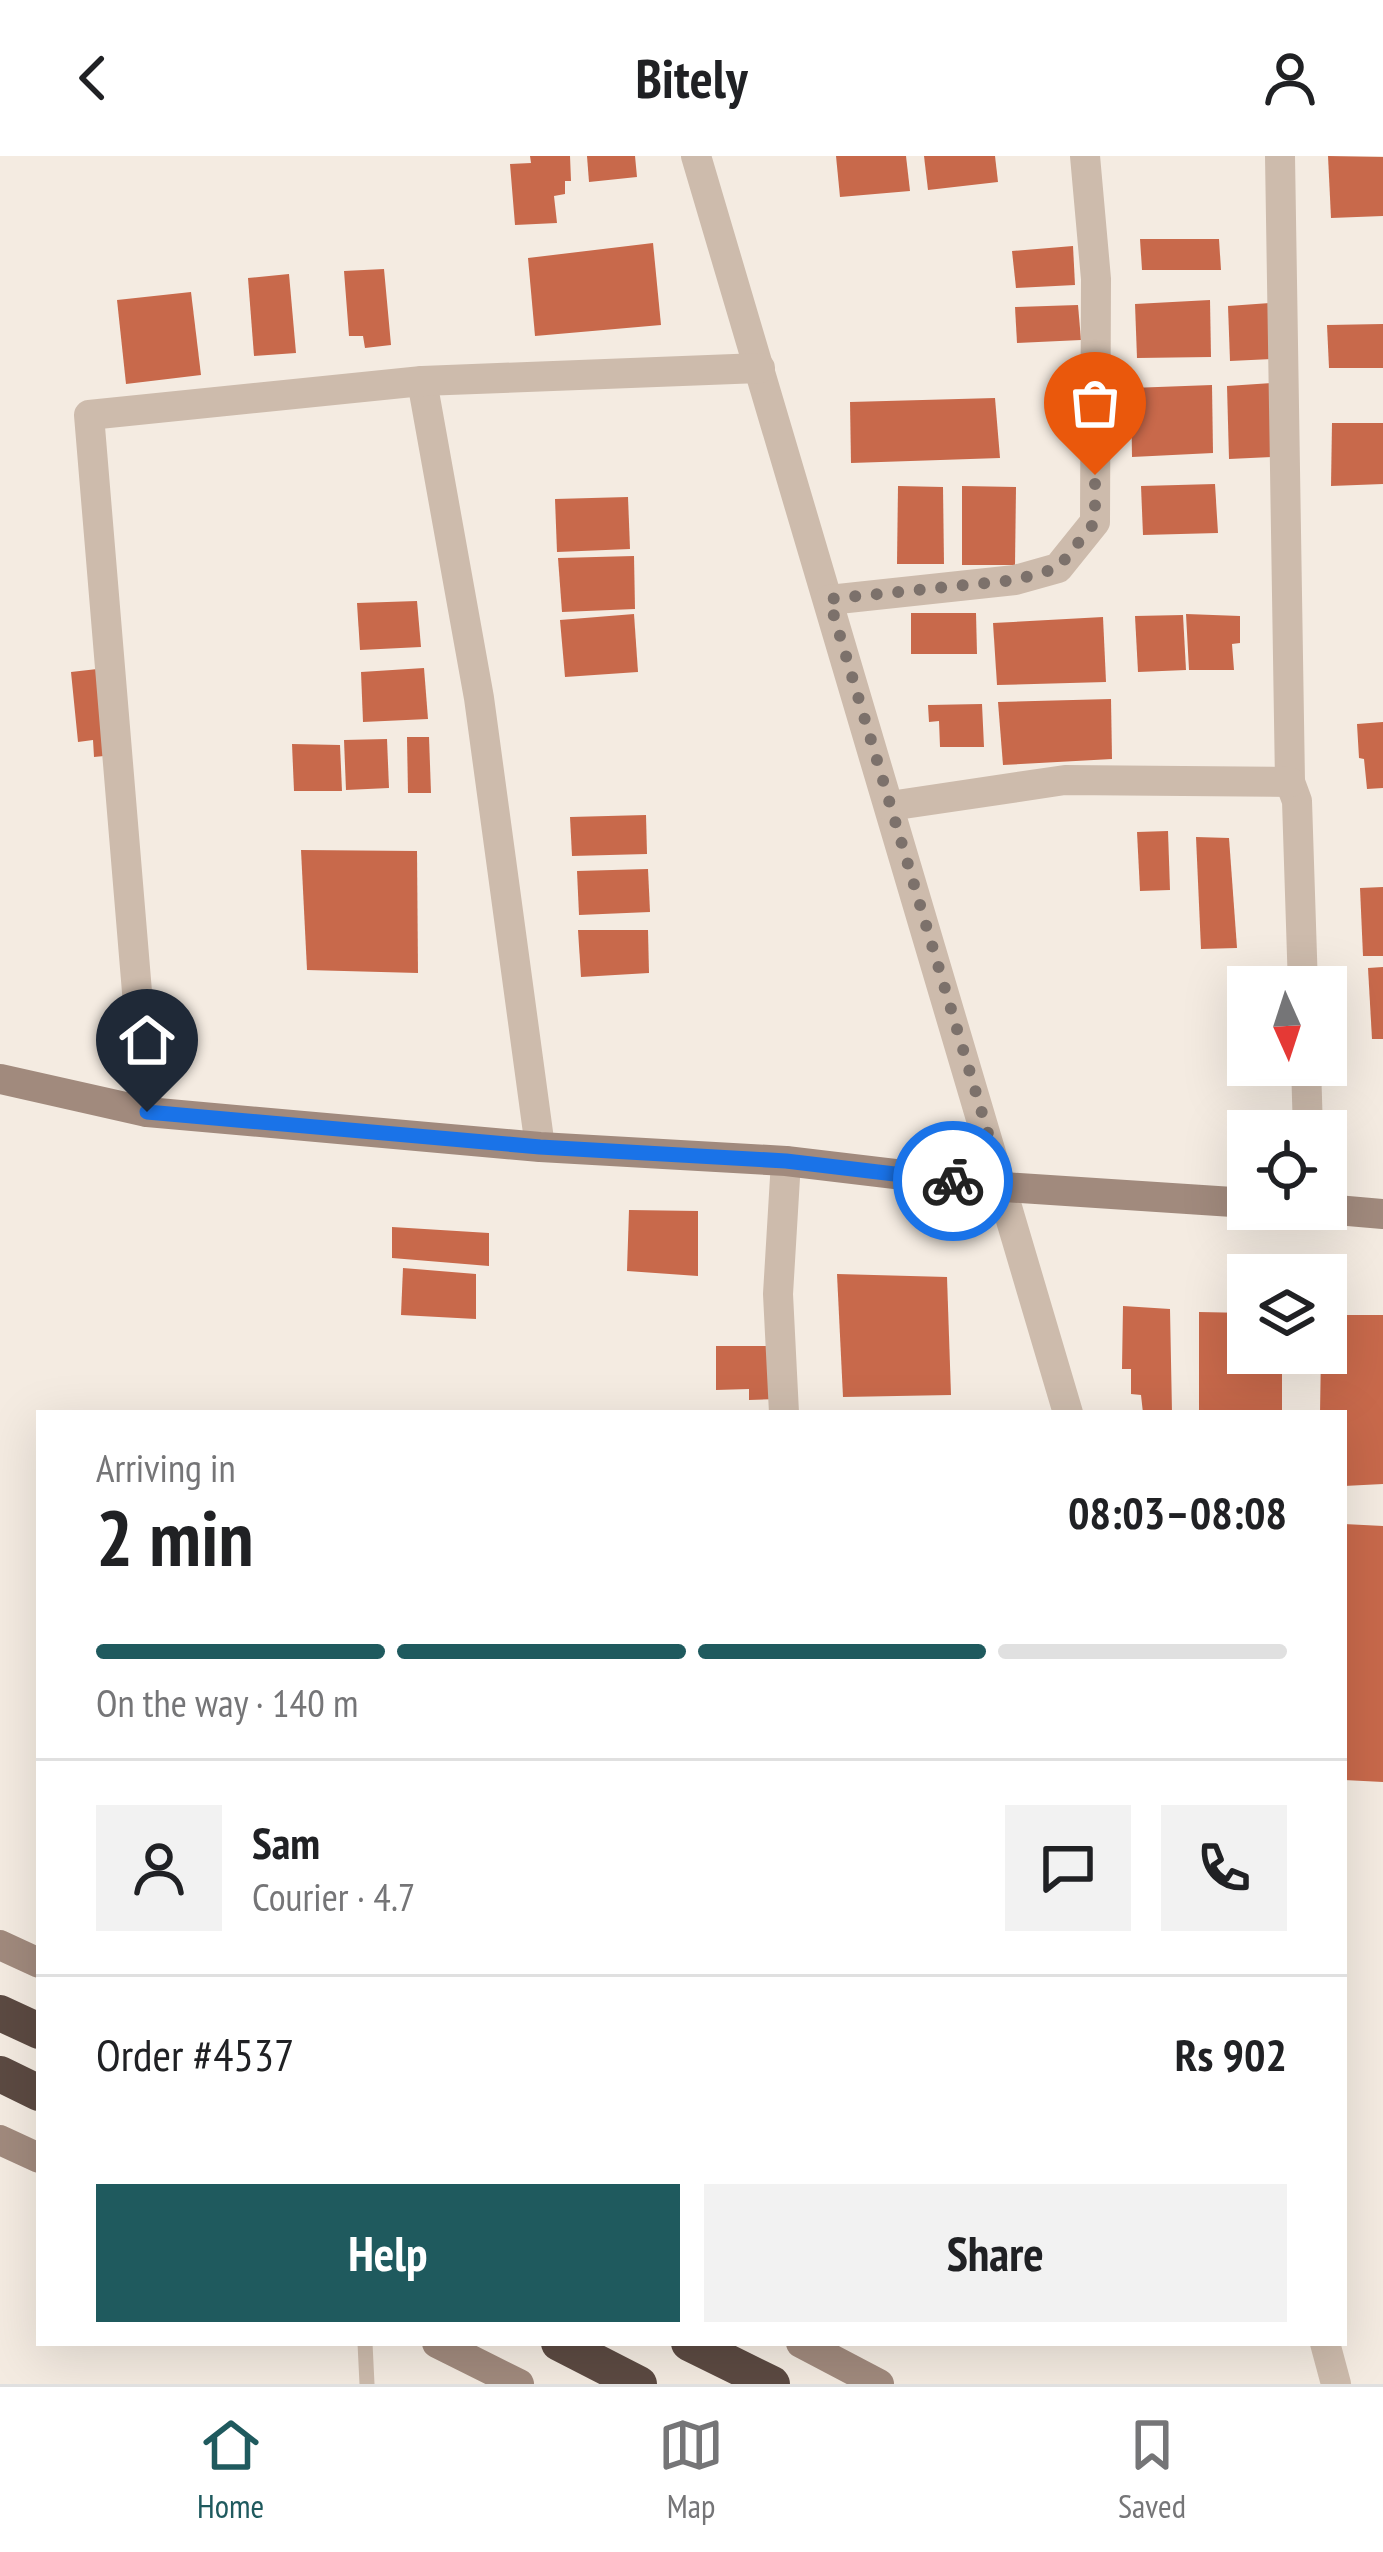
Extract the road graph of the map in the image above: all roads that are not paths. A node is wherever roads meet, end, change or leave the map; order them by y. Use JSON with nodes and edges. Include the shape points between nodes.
{"nodes":[{"id":1,"x":696,"y":156,"type":"edge"},
{"id":2,"x":1085,"y":156,"type":"edge"},
{"id":3,"x":1280,"y":156,"type":"edge"},
{"id":4,"x":760,"y":368,"type":"junction"},
{"id":5,"x":422,"y":381,"type":"junction"},
{"id":6,"x":829,"y":599,"type":"junction"},
{"id":7,"x":1290,"y":782,"type":"junction"},
{"id":8,"x":890,"y":806,"type":"junction"},
{"id":9,"x":1302,"y":966,"type":"edge"},
{"id":10,"x":0,"y":1079,"type":"edge"},
{"id":11,"x":147,"y":1112,"type":"junction"},
{"id":12,"x":540,"y":1147,"type":"junction"},
{"id":13,"x":786,"y":1161,"type":"junction"},
{"id":14,"x":1004,"y":1187,"type":"junction"},
{"id":15,"x":1227,"y":1203,"type":"edge"},
{"id":16,"x":1347,"y":1211,"type":"edge"},
{"id":17,"x":1383,"y":1214,"type":"edge"},
{"id":18,"x":784,"y":1410,"type":"edge"},
{"id":19,"x":1067,"y":1410,"type":"edge"},
{"id":20,"x":0,"y":1945,"type":"edge"},
{"id":21,"x":36,"y":1962,"type":"edge"},
{"id":22,"x":0,"y":2013,"type":"edge"},
{"id":23,"x":36,"y":2030,"type":"edge"},
{"id":24,"x":0,"y":2074,"type":"edge"},
{"id":25,"x":36,"y":2091,"type":"edge"},
{"id":26,"x":0,"y":2140,"type":"edge"},
{"id":27,"x":36,"y":2157,"type":"edge"},
{"id":28,"x":365,"y":2346,"type":"edge"},
{"id":29,"x":443,"y":2346,"type":"edge"},
{"id":30,"x":565,"y":2346,"type":"edge"},
{"id":31,"x":695,"y":2346,"type":"edge"},
{"id":32,"x":807,"y":2346,"type":"edge"},
{"id":33,"x":1326,"y":2346,"type":"edge"},
{"id":34,"x":368,"y":2384,"type":"edge"},
{"id":35,"x":519,"y":2384,"type":"edge"},
{"id":36,"x":639,"y":2384,"type":"edge"},
{"id":37,"x":772,"y":2384,"type":"edge"},
{"id":38,"x":879,"y":2384,"type":"edge"},
{"id":39,"x":1336,"y":2384,"type":"edge"}],
"edges":[{"from":1,"to":4,"type":"street"},
{"from":2,"to":6,"type":"street","via":[[1096,279],[1095,522],[1058,568],[1015,580]]},
{"from":3,"to":7,"type":"street"},
{"from":4,"to":5,"type":"street"},
{"from":4,"to":6,"type":"street"},
{"from":5,"to":11,"type":"street","via":[[89,415]]},
{"from":5,"to":12,"type":"street","via":[[479,698]]},
{"from":6,"to":8,"type":"street"},
{"from":7,"to":8,"type":"street","via":[[1065,780]]},
{"from":7,"to":9,"type":"street"},
{"from":8,"to":14,"type":"street"},
{"from":10,"to":11,"type":"street"},
{"from":11,"to":12,"type":"street"},
{"from":12,"to":13,"type":"street"},
{"from":13,"to":14,"type":"street"},
{"from":13,"to":18,"type":"street","via":[[778,1277]]},
{"from":14,"to":15,"type":"street"},
{"from":14,"to":19,"type":"street"},
{"from":16,"to":17,"type":"street"},
{"from":20,"to":21,"type":"street"},
{"from":22,"to":23,"type":"highway"},
{"from":24,"to":25,"type":"highway"},
{"from":26,"to":27,"type":"street"},
{"from":28,"to":34,"type":"lane"},
{"from":29,"to":35,"type":"street"},
{"from":30,"to":36,"type":"highway"},
{"from":31,"to":37,"type":"highway"},
{"from":32,"to":38,"type":"street"},
{"from":33,"to":39,"type":"street"}]}
